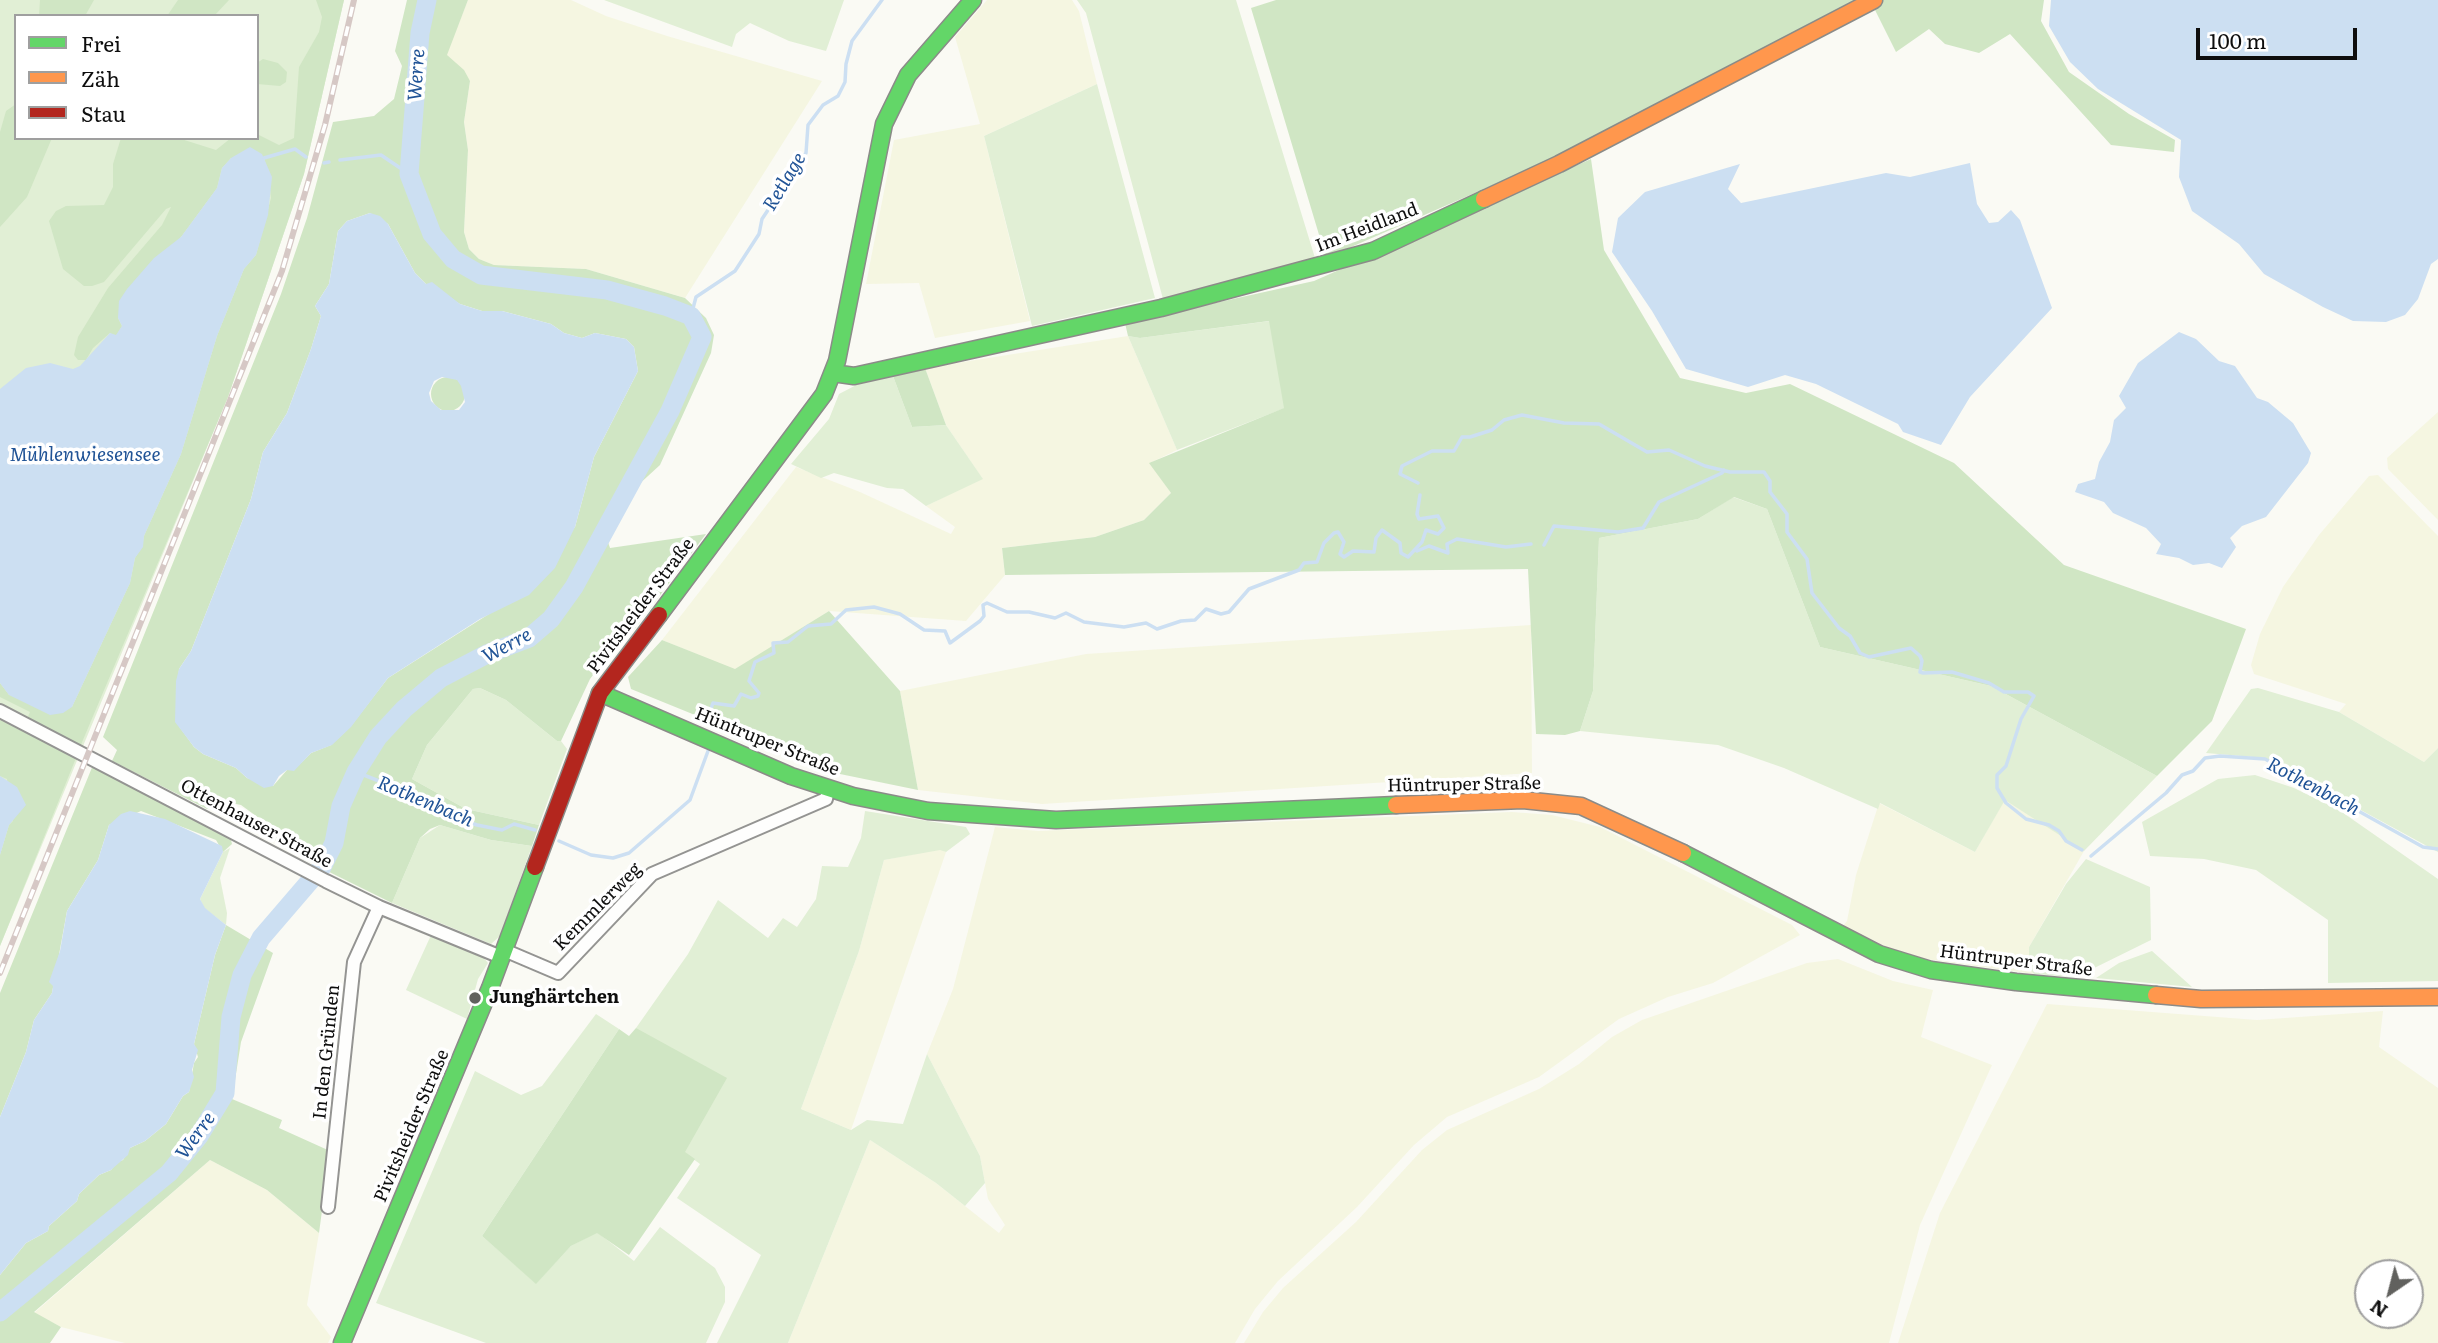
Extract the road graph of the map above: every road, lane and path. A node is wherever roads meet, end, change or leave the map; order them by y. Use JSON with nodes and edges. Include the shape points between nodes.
{"nodes":[{"id":1,"x":973,"y":0,"type":"edge"},
{"id":2,"x":1874,"y":0,"type":"edge"},
{"id":3,"x":833,"y":373,"type":"junction"},
{"id":4,"x":600,"y":693,"type":"junction"},
{"id":5,"x":0,"y":711,"type":"edge"},
{"id":6,"x":828,"y":789,"type":"junction"},
{"id":7,"x":379,"y":906,"type":"junction"},
{"id":8,"x":503,"y":953,"type":"junction"},
{"id":9,"x":2438,"y":997,"type":"edge"},
{"id":10,"x":328,"y":1207,"type":"dead end"},
{"id":11,"x":342,"y":1343,"type":"edge"}],
"edges":[{"from":1,"to":3,"type":"street","name":"Pivitsheider Straße","via":[[908,75],[884,124]]},
{"from":2,"to":3,"type":"street","name":"Im Heidland","via":[[1559,164],[1373,251],[1161,308],[854,376]]},
{"from":3,"to":4,"type":"street","name":"Pivitsheider Straße","via":[[810,415]]},
{"from":4,"to":6,"type":"street","name":"Hüntruper Straße"},
{"from":4,"to":8,"type":"street","name":"Pivitsheider Straße"},
{"from":5,"to":7,"type":"street","name":"Ottenhauser Straße"},
{"from":6,"to":8,"type":"street","name":"Kemmlerweg","via":[[826,799],[652,874],[558,973]]},
{"from":6,"to":9,"type":"street","name":"Hüntruper Straße","via":[[928,811],[1028,820],[1553,802],[1581,806],[1630,826],[1869,949],[1931,970],[2201,999]]},
{"from":7,"to":8,"type":"street","name":"Ottenhauser Straße"},
{"from":7,"to":10,"type":"street","name":"In den Gründen","via":[[354,962]]},
{"from":8,"to":11,"type":"street","name":"Pivitsheider Straße"}]}
